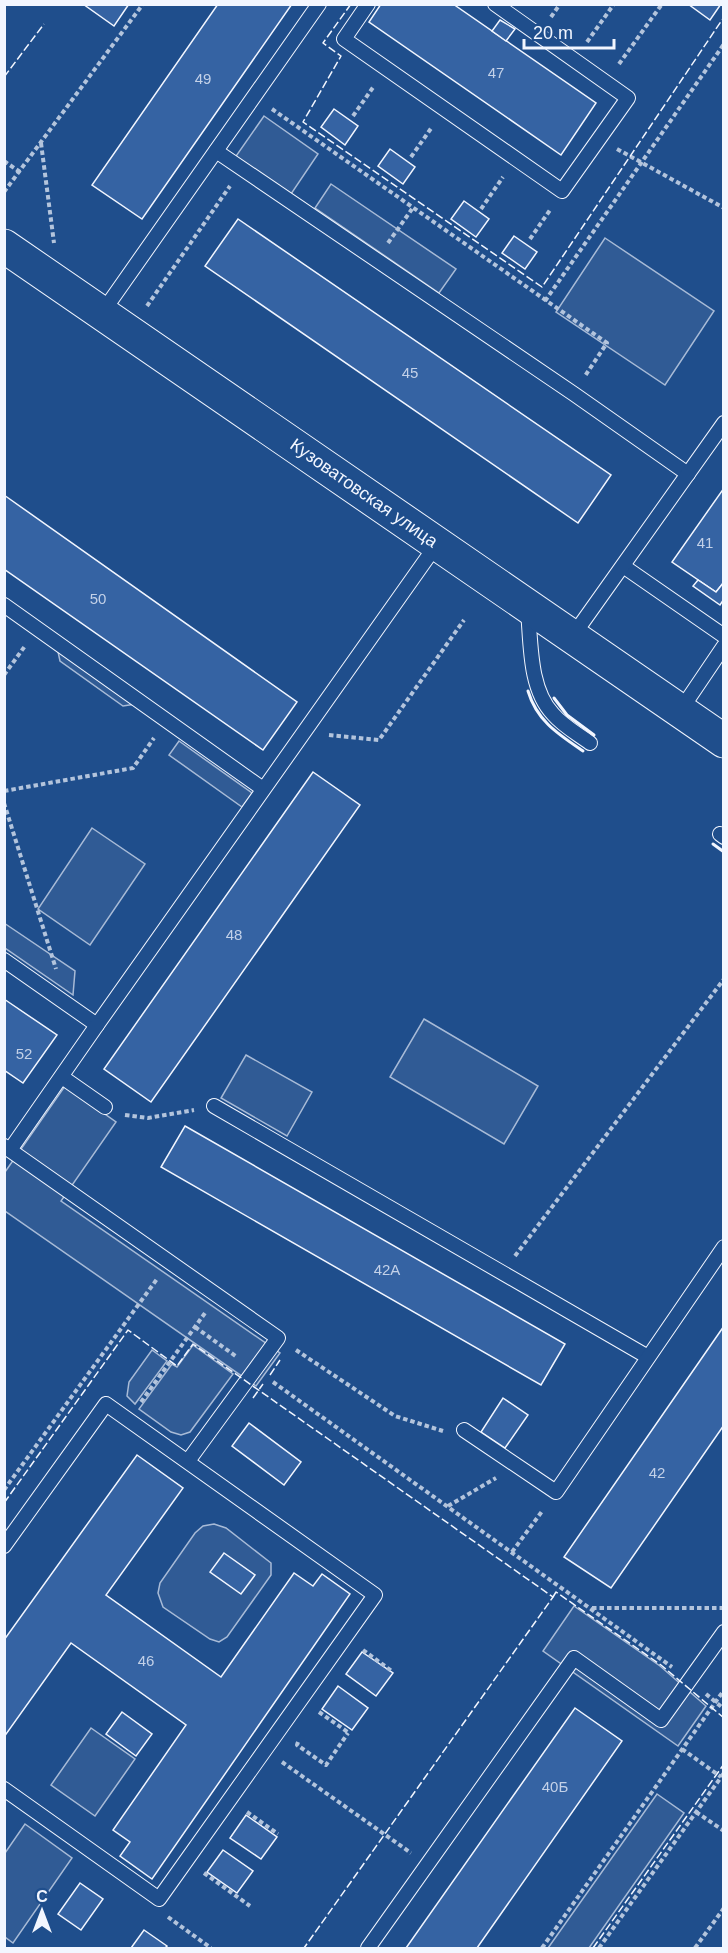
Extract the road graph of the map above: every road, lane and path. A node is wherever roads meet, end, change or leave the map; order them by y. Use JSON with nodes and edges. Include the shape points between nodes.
{"nodes":[{"id":1,"x":143,"y":4,"type":"edge"},
{"id":2,"x":319,"y":4,"type":"edge"},
{"id":3,"x":368,"y":4,"type":"edge"},
{"id":4,"x":614,"y":4,"type":"edge"},
{"id":5,"x":662,"y":4,"type":"edge"},
{"id":6,"x":498,"y":5,"type":"edge"},
{"id":7,"x":723,"y":44,"type":"edge"},
{"id":8,"x":574,"y":60,"type":"junction"},
{"id":9,"x":386,"y":68,"type":"junction"},
{"id":10,"x":606,"y":82,"type":"junction"},
{"id":11,"x":254,"y":97,"type":"junction"},
{"id":12,"x":445,"y":109,"type":"junction"},
{"id":13,"x":352,"y":116,"type":"dead end"},
{"id":14,"x":600,"y":137,"type":"junction"},
{"id":15,"x":41,"y":142,"type":"junction"},
{"id":16,"x":216,"y":151,"type":"junction"},
{"id":17,"x":411,"y":157,"type":"dead end"},
{"id":18,"x":515,"y":159,"type":"junction"},
{"id":19,"x":4,"y":161,"type":"edge"},
{"id":20,"x":640,"y":163,"type":"junction"},
{"id":21,"x":206,"y":165,"type":"junction"},
{"id":22,"x":20,"y":172,"type":"junction"},
{"id":23,"x":562,"y":191,"type":"junction"},
{"id":24,"x":4,"y":192,"type":"edge"},
{"id":25,"x":412,"y":208,"type":"junction"},
{"id":26,"x":723,"y":208,"type":"edge"},
{"id":27,"x":481,"y":209,"type":"dead end"},
{"id":28,"x":530,"y":239,"type":"dead end"},
{"id":29,"x":4,"y":246,"type":"edge"},
{"id":30,"x":54,"y":247,"type":"dead end"},
{"id":31,"x":376,"y":261,"type":"junction"},
{"id":32,"x":545,"y":301,"type":"junction"},
{"id":33,"x":144,"y":310,"type":"dead end"},
{"id":34,"x":102,"y":313,"type":"junction"},
{"id":35,"x":573,"y":394,"type":"junction"},
{"id":36,"x":723,"y":423,"type":"edge"},
{"id":37,"x":688,"y":474,"type":"junction"},
{"id":38,"x":438,"y":544,"type":"junction"},
{"id":39,"x":623,"y":566,"type":"junction"},
{"id":40,"x":4,"y":605,"type":"edge"},
{"id":41,"x":527,"y":606,"type":"junction"},
{"id":42,"x":465,"y":620,"type":"dead end"},
{"id":43,"x":37,"y":628,"type":"junction"},
{"id":44,"x":723,"y":636,"type":"edge"},
{"id":45,"x":572,"y":637,"type":"junction"},
{"id":46,"x":723,"y":646,"type":"edge"},
{"id":47,"x":4,"y":675,"type":"edge"},
{"id":48,"x":680,"y":711,"type":"junction"},
{"id":49,"x":166,"y":721,"type":"junction"},
{"id":50,"x":323,"y":734,"type":"dead end"},
{"id":51,"x":723,"y":741,"type":"edge"},
{"id":52,"x":590,"y":743,"type":"dead end"},
{"id":53,"x":263,"y":789,"type":"junction"},
{"id":54,"x":4,"y":790,"type":"edge"},
{"id":55,"x":4,"y":803,"type":"edge"},
{"id":56,"x":4,"y":960,"type":"edge"},
{"id":57,"x":723,"y":979,"type":"edge"},
{"id":58,"x":67,"y":1004,"type":"junction"},
{"id":59,"x":97,"y":1025,"type":"junction"},
{"id":60,"x":62,"y":1077,"type":"junction"},
{"id":61,"x":214,"y":1106,"type":"joint"},
{"id":62,"x":105,"y":1107,"type":"joint"},
{"id":63,"x":7,"y":1148,"type":"edge"},
{"id":64,"x":723,"y":1247,"type":"edge"},
{"id":65,"x":170,"y":1262,"type":"junction"},
{"id":66,"x":502,"y":1273,"type":"junction"},
{"id":67,"x":218,"y":1296,"type":"junction"},
{"id":68,"x":195,"y":1327,"type":"junction"},
{"id":69,"x":278,"y":1338,"type":"junction"},
{"id":70,"x":648,"y":1357,"type":"junction"},
{"id":71,"x":255,"y":1369,"type":"junction"},
{"id":72,"x":128,"y":1420,"type":"junction"},
{"id":73,"x":465,"y":1430,"type":"joint"},
{"id":74,"x":188,"y":1461,"type":"junction"},
{"id":75,"x":518,"y":1466,"type":"junction"},
{"id":76,"x":4,"y":1490,"type":"edge"},
{"id":77,"x":556,"y":1492,"type":"junction"},
{"id":78,"x":447,"y":1506,"type":"junction"},
{"id":79,"x":4,"y":1546,"type":"edge"},
{"id":80,"x":512,"y":1552,"type":"junction"},
{"id":81,"x":592,"y":1608,"type":"junction"},
{"id":82,"x":723,"y":1608,"type":"edge"},
{"id":83,"x":723,"y":1632,"type":"edge"},
{"id":84,"x":345,"y":1637,"type":"junction"},
{"id":85,"x":393,"y":1672,"type":"dead end"},
{"id":86,"x":689,"y":1680,"type":"junction"},
{"id":87,"x":723,"y":1690,"type":"edge"},
{"id":88,"x":301,"y":1699,"type":"junction"},
{"id":89,"x":320,"y":1713,"type":"junction"},
{"id":90,"x":314,"y":1721,"type":"dead end"},
{"id":91,"x":302,"y":1737,"type":"dead end"},
{"id":92,"x":682,"y":1749,"type":"junction"},
{"id":93,"x":265,"y":1750,"type":"junction"},
{"id":94,"x":722,"y":1775,"type":"edge"},
{"id":95,"x":4,"y":1789,"type":"edge"},
{"id":96,"x":229,"y":1800,"type":"junction"},
{"id":97,"x":696,"y":1812,"type":"junction"},
{"id":98,"x":723,"y":1831,"type":"edge"},
{"id":99,"x":278,"y":1833,"type":"dead end"},
{"id":100,"x":186,"y":1860,"type":"junction"},
{"id":101,"x":427,"y":1865,"type":"junction"},
{"id":102,"x":159,"y":1899,"type":"junction"},
{"id":103,"x":250,"y":1906,"type":"dead end"},
{"id":104,"x":723,"y":1908,"type":"edge"},
{"id":105,"x":211,"y":1948,"type":"edge"},
{"id":106,"x":368,"y":1948,"type":"edge"},
{"id":107,"x":542,"y":1948,"type":"edge"},
{"id":108,"x":599,"y":1948,"type":"edge"},
{"id":109,"x":695,"y":1948,"type":"edge"}],
"edges":[{"from":1,"to":15,"type":"path"},
{"from":2,"to":11,"type":"lane"},
{"from":3,"to":9,"type":"lane","via":[[344,39]]},
{"from":4,"to":8,"type":"path"},
{"from":5,"to":10,"type":"path"},
{"from":6,"to":8,"type":"lane"},
{"from":7,"to":20,"type":"path"},
{"from":8,"to":10,"type":"lane"},
{"from":9,"to":12,"type":"lane"},
{"from":9,"to":13,"type":"path"},
{"from":10,"to":14,"type":"lane","via":[[628,98]]},
{"from":11,"to":16,"type":"lane"},
{"from":11,"to":25,"type":"path"},
{"from":12,"to":17,"type":"path"},
{"from":12,"to":18,"type":"lane"},
{"from":14,"to":20,"type":"path"},
{"from":14,"to":23,"type":"lane"},
{"from":15,"to":22,"type":"path"},
{"from":15,"to":30,"type":"path"},
{"from":16,"to":21,"type":"lane"},
{"from":16,"to":31,"type":"lane"},
{"from":18,"to":23,"type":"lane"},
{"from":18,"to":27,"type":"path"},
{"from":19,"to":22,"type":"path"},
{"from":20,"to":26,"type":"path"},
{"from":20,"to":32,"type":"path"},
{"from":21,"to":33,"type":"path","via":[[233,183]]},
{"from":21,"to":34,"type":"lane"},
{"from":22,"to":24,"type":"path"},
{"from":23,"to":28,"type":"path"},
{"from":25,"to":31,"type":"path"},
{"from":25,"to":32,"type":"path"},
{"from":29,"to":34,"type":"street","name":"Кузоватовская улица"},
{"from":31,"to":35,"type":"lane"},
{"from":32,"to":35,"type":"path","via":[[607,342]]},
{"from":34,"to":38,"type":"street","name":"Кузоватовская улица"},
{"from":35,"to":37,"type":"lane"},
{"from":36,"to":37,"type":"lane"},
{"from":37,"to":39,"type":"lane"},
{"from":38,"to":41,"type":"street","name":"Кузоватовская улица"},
{"from":38,"to":53,"type":"lane"},
{"from":39,"to":44,"type":"lane"},
{"from":39,"to":45,"type":"lane"},
{"from":40,"to":43,"type":"lane"},
{"from":41,"to":45,"type":"street","name":"Кузоватовская улица"},
{"from":41,"to":52,"type":"lane","via":[[534,669],[543,700],[554,716]]},
{"from":42,"to":50,"type":"path","via":[[379,740]]},
{"from":43,"to":47,"type":"path"},
{"from":43,"to":49,"type":"lane"},
{"from":45,"to":48,"type":"street","name":"Кузоватовская улица"},
{"from":46,"to":48,"type":"lane"},
{"from":48,"to":51,"type":"street","name":"Кузоватовская улица"},
{"from":49,"to":53,"type":"lane"},
{"from":49,"to":54,"type":"path","via":[[133,768]]},
{"from":53,"to":59,"type":"lane"},
{"from":55,"to":58,"type":"path"},
{"from":56,"to":58,"type":"lane"},
{"from":57,"to":66,"type":"path"},
{"from":58,"to":59,"type":"lane"},
{"from":59,"to":60,"type":"lane"},
{"from":60,"to":62,"type":"lane"},
{"from":60,"to":63,"type":"lane"},
{"from":61,"to":62,"type":"path","via":[[148,1119]]},
{"from":61,"to":66,"type":"lane"},
{"from":63,"to":65,"type":"lane"},
{"from":64,"to":70,"type":"lane"},
{"from":65,"to":67,"type":"lane"},
{"from":65,"to":76,"type":"path"},
{"from":66,"to":70,"type":"lane"},
{"from":67,"to":68,"type":"path"},
{"from":67,"to":69,"type":"lane"},
{"from":68,"to":71,"type":"path"},
{"from":68,"to":72,"type":"path"},
{"from":69,"to":71,"type":"lane"},
{"from":69,"to":73,"type":"path","via":[[395,1416],[440,1431]]},
{"from":70,"to":77,"type":"lane"},
{"from":71,"to":74,"type":"lane"},
{"from":71,"to":78,"type":"path"},
{"from":72,"to":74,"type":"lane"},
{"from":72,"to":79,"type":"lane","via":[[106,1404]]},
{"from":73,"to":75,"type":"lane"},
{"from":74,"to":84,"type":"lane","via":[[375,1595]]},
{"from":75,"to":77,"type":"lane"},
{"from":75,"to":78,"type":"path"},
{"from":77,"to":80,"type":"path"},
{"from":78,"to":80,"type":"path"},
{"from":80,"to":81,"type":"path"},
{"from":81,"to":82,"type":"path"},
{"from":81,"to":86,"type":"path"},
{"from":83,"to":86,"type":"lane"},
{"from":84,"to":85,"type":"path"},
{"from":84,"to":88,"type":"lane"},
{"from":86,"to":101,"type":"lane","via":[[661,1720],[573,1658]]},
{"from":87,"to":92,"type":"path"},
{"from":88,"to":89,"type":"path"},
{"from":88,"to":93,"type":"lane"},
{"from":89,"to":90,"type":"path"},
{"from":89,"to":91,"type":"path","via":[[349,1733],[326,1765],[297,1745]]},
{"from":92,"to":94,"type":"path"},
{"from":92,"to":107,"type":"path"},
{"from":93,"to":96,"type":"lane"},
{"from":93,"to":101,"type":"path"},
{"from":94,"to":97,"type":"path"},
{"from":95,"to":102,"type":"lane"},
{"from":96,"to":99,"type":"path"},
{"from":96,"to":100,"type":"lane"},
{"from":97,"to":98,"type":"path"},
{"from":97,"to":108,"type":"path"},
{"from":100,"to":102,"type":"lane"},
{"from":100,"to":103,"type":"path"},
{"from":101,"to":106,"type":"lane"},
{"from":102,"to":105,"type":"path","via":[[160,1912]]},
{"from":104,"to":109,"type":"path"}]}
